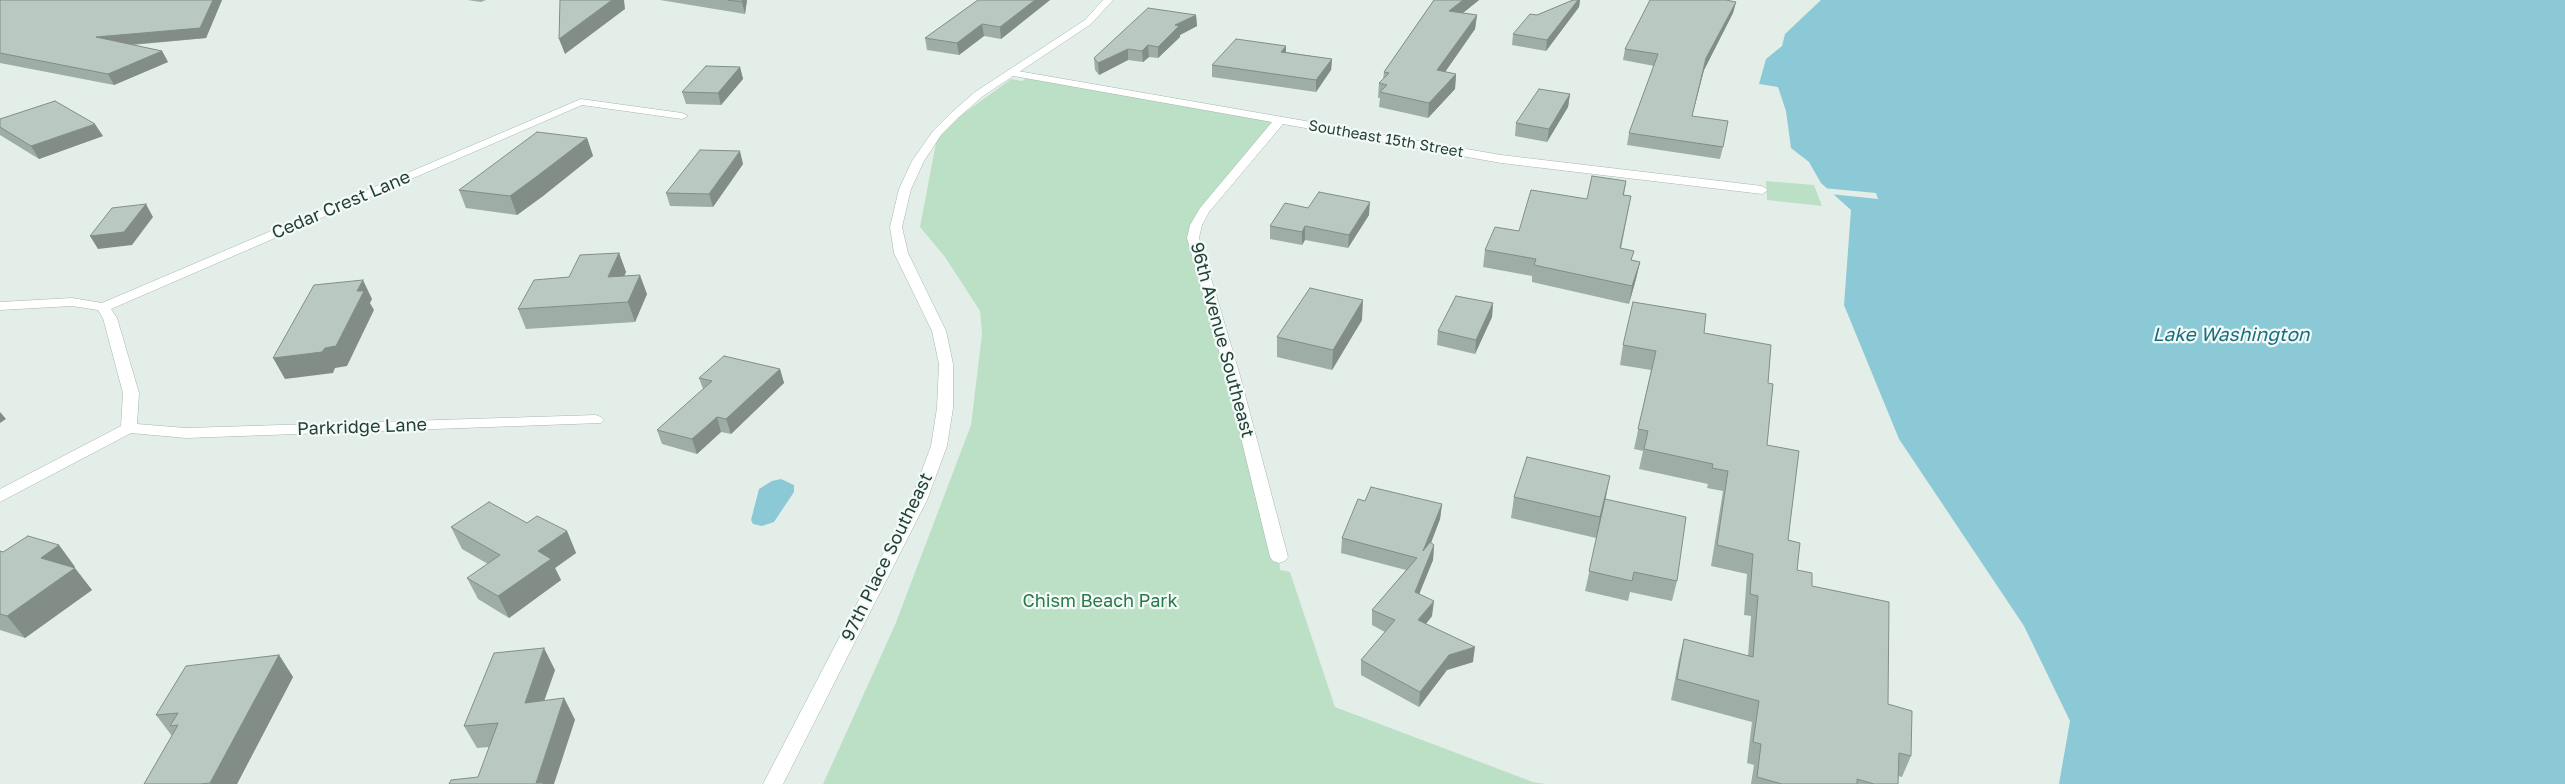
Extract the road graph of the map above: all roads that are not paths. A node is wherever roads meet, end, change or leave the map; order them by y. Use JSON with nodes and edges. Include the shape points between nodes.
{"nodes":[{"id":1,"x":1108,"y":0,"type":"edge"},
{"id":2,"x":1012,"y":73,"type":"junction"},
{"id":3,"x":682,"y":116,"type":"dead end"},
{"id":4,"x":1280,"y":120,"type":"junction"},
{"id":5,"x":1762,"y":190,"type":"dead end"},
{"id":6,"x":0,"y":306,"type":"edge"},
{"id":7,"x":103,"y":307,"type":"junction"},
{"id":8,"x":596,"y":420,"type":"dead end"},
{"id":9,"x":130,"y":428,"type":"junction"},
{"id":10,"x":0,"y":496,"type":"edge"},
{"id":11,"x":1279,"y":557,"type":"dead end"},
{"id":12,"x":773,"y":784,"type":"edge"}],
"edges":[{"from":1,"to":2,"type":"street","name":"97th Place Southeast","via":[[1088,22]]},
{"from":2,"to":4,"type":"street","name":"Southeast 15th Street"},
{"from":2,"to":12,"type":"street","name":"97th Place Southeast","via":[[979,94],[937,133],[918,161],[905,189],[896,227],[901,253],[939,331],[946,364],[940,446],[919,500]]},
{"from":3,"to":7,"type":"street","name":"Cedar Crest Lane","via":[[581,102]]},
{"from":4,"to":5,"type":"street","name":"Southeast 15th Street","via":[[1501,159]]},
{"from":4,"to":11,"type":"street","name":"96th Avenue Southeast","via":[[1204,211],[1193,238],[1232,372]]},
{"from":6,"to":7,"type":"street","via":[[72,302]]},
{"from":7,"to":9,"type":"street","via":[[110,318],[130,392]]},
{"from":8,"to":9,"type":"street","name":"Parkridge Lane","via":[[186,433]]},
{"from":9,"to":10,"type":"street"}]}
